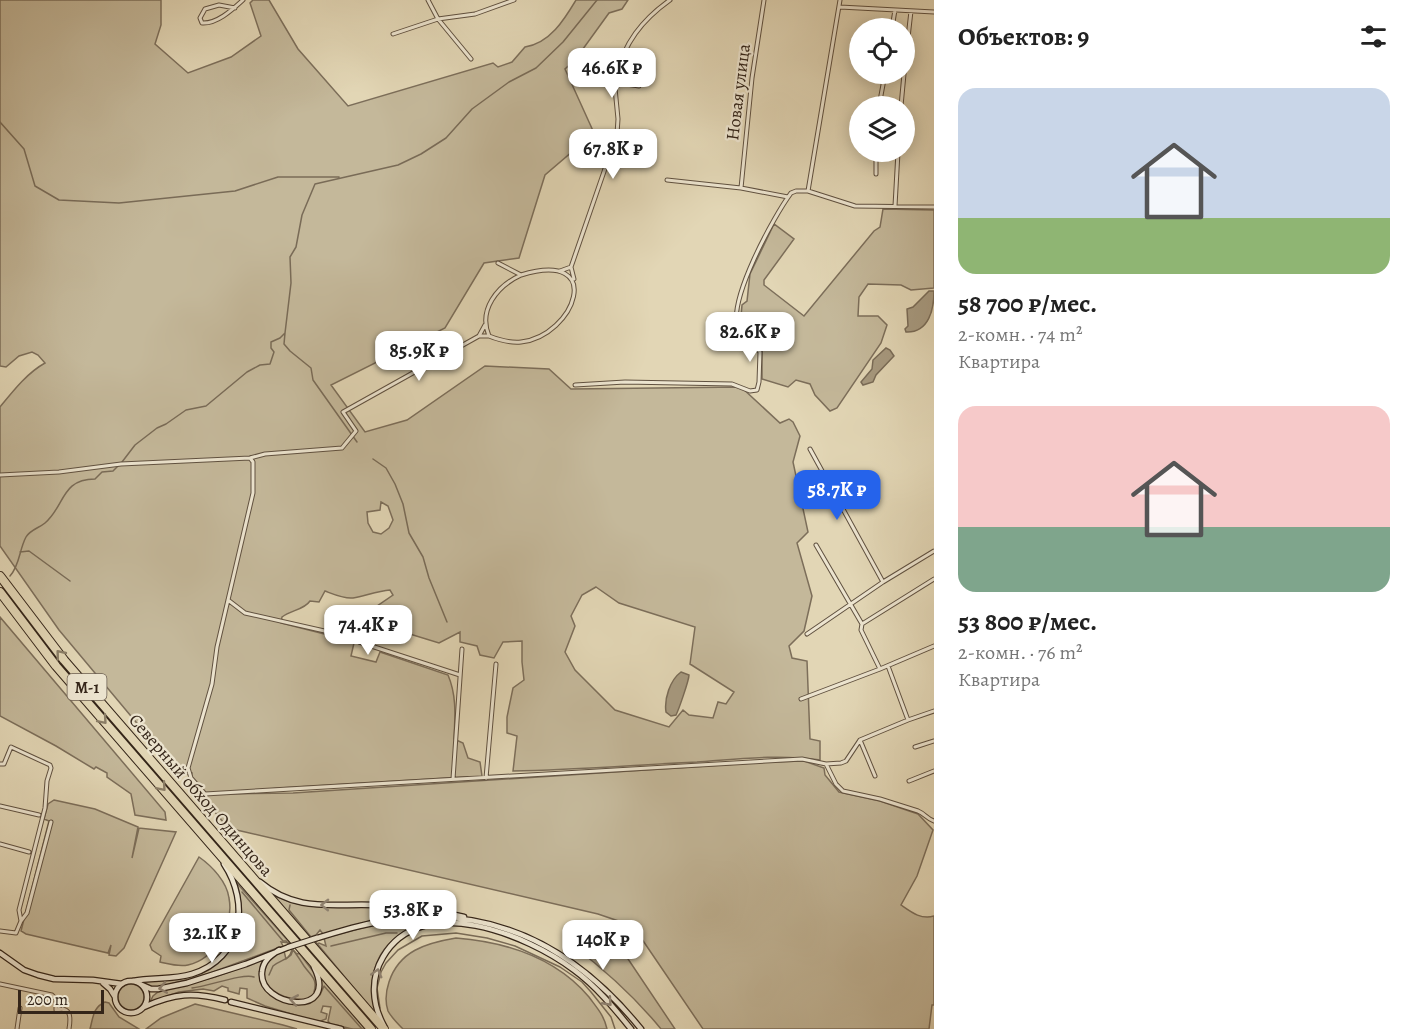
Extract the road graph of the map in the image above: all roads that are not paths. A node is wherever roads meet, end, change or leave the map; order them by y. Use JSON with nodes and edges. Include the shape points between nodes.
{"nodes":[{"id":1,"x":243,"y":0,"type":"edge"},
{"id":2,"x":428,"y":0,"type":"edge"},
{"id":3,"x":514,"y":0,"type":"edge"},
{"id":4,"x":670,"y":0,"type":"edge"},
{"id":5,"x":764,"y":0,"type":"edge"},
{"id":6,"x":840,"y":0,"type":"edge"},
{"id":7,"x":839,"y":7,"type":"junction"},
{"id":8,"x":235,"y":8,"type":"junction"},
{"id":9,"x":895,"y":10,"type":"junction"},
{"id":10,"x":911,"y":11,"type":"junction"},
{"id":11,"x":934,"y":12,"type":"edge"},
{"id":12,"x":894,"y":18,"type":"edge"},
{"id":13,"x":910,"y":18,"type":"edge"},
{"id":14,"x":438,"y":19,"type":"junction"},
{"id":15,"x":393,"y":34,"type":"dead end"},
{"id":16,"x":471,"y":59,"type":"dead end"},
{"id":17,"x":616,"y":77,"type":"junction"},
{"id":18,"x":620,"y":83,"type":"junction"},
{"id":19,"x":639,"y":86,"type":"dead end"},
{"id":20,"x":615,"y":88,"type":"junction"},
{"id":21,"x":876,"y":162,"type":"edge"},
{"id":22,"x":897,"y":162,"type":"edge"},
{"id":23,"x":876,"y":174,"type":"dead end"},
{"id":24,"x":667,"y":180,"type":"dead end"},
{"id":25,"x":741,"y":188,"type":"junction"},
{"id":26,"x":808,"y":190,"type":"junction"},
{"id":27,"x":788,"y":197,"type":"junction"},
{"id":28,"x":895,"y":206,"type":"junction"},
{"id":29,"x":934,"y":207,"type":"edge"},
{"id":30,"x":498,"y":263,"type":"dead end"},
{"id":31,"x":571,"y":267,"type":"junction"},
{"id":32,"x":560,"y":271,"type":"junction"},
{"id":33,"x":521,"y":275,"type":"junction"},
{"id":34,"x":575,"y":283,"type":"junction"},
{"id":35,"x":484,"y":325,"type":"junction"},
{"id":36,"x":479,"y":336,"type":"junction"},
{"id":37,"x":489,"y":336,"type":"junction"},
{"id":38,"x":575,"y":385,"type":"dead end"},
{"id":39,"x":810,"y":449,"type":"dead end"},
{"id":40,"x":250,"y":458,"type":"junction"},
{"id":41,"x":0,"y":475,"type":"edge"},
{"id":42,"x":816,"y":545,"type":"dead end"},
{"id":43,"x":934,"y":551,"type":"edge"},
{"id":44,"x":0,"y":576,"type":"edge"},
{"id":45,"x":934,"y":579,"type":"edge"},
{"id":46,"x":883,"y":582,"type":"junction"},
{"id":47,"x":0,"y":592,"type":"edge"},
{"id":48,"x":228,"y":600,"type":"junction"},
{"id":49,"x":849,"y":605,"type":"junction"},
{"id":50,"x":862,"y":624,"type":"junction"},
{"id":51,"x":807,"y":634,"type":"dead end"},
{"id":52,"x":934,"y":646,"type":"edge"},
{"id":53,"x":462,"y":650,"type":"dead end"},
{"id":54,"x":496,"y":664,"type":"dead end"},
{"id":55,"x":888,"y":666,"type":"junction"},
{"id":56,"x":880,"y":669,"type":"junction"},
{"id":57,"x":460,"y":675,"type":"junction"},
{"id":58,"x":801,"y":699,"type":"dead end"},
{"id":59,"x":934,"y":711,"type":"edge"},
{"id":60,"x":908,"y":720,"type":"junction"},
{"id":61,"x":860,"y":740,"type":"junction"},
{"id":62,"x":934,"y":741,"type":"edge"},
{"id":63,"x":915,"y":747,"type":"dead end"},
{"id":64,"x":0,"y":764,"type":"edge"},
{"id":65,"x":826,"y":764,"type":"junction"},
{"id":66,"x":934,"y":771,"type":"edge"},
{"id":67,"x":875,"y":776,"type":"dead end"},
{"id":68,"x":486,"y":778,"type":"junction"},
{"id":69,"x":453,"y":780,"type":"junction"},
{"id":70,"x":909,"y":781,"type":"dead end"},
{"id":71,"x":0,"y":806,"type":"edge"},
{"id":72,"x":39,"y":815,"type":"dead end"},
{"id":73,"x":934,"y":820,"type":"edge"},
{"id":74,"x":51,"y":822,"type":"dead end"},
{"id":75,"x":0,"y":844,"type":"edge"},
{"id":76,"x":211,"y":844,"type":"junction"},
{"id":77,"x":29,"y":852,"type":"dead end"},
{"id":78,"x":246,"y":869,"type":"junction"},
{"id":79,"x":21,"y":921,"type":"junction"},
{"id":80,"x":487,"y":923,"type":"junction"},
{"id":81,"x":0,"y":931,"type":"edge"},
{"id":82,"x":300,"y":947,"type":"junction"},
{"id":83,"x":279,"y":951,"type":"junction"},
{"id":84,"x":0,"y":953,"type":"edge"},
{"id":85,"x":133,"y":981,"type":"junction"},
{"id":86,"x":101,"y":982,"type":"junction"},
{"id":87,"x":0,"y":984,"type":"edge"},
{"id":88,"x":122,"y":984,"type":"junction"},
{"id":89,"x":142,"y":985,"type":"junction"},
{"id":90,"x":115,"y":997,"type":"junction"},
{"id":91,"x":225,"y":1000,"type":"dead end"},
{"id":92,"x":231,"y":1002,"type":"dead end"},
{"id":93,"x":144,"y":1007,"type":"junction"},
{"id":94,"x":20,"y":1008,"type":"dead end"},
{"id":95,"x":16,"y":1029,"type":"edge"},
{"id":96,"x":69,"y":1029,"type":"edge"},
{"id":97,"x":341,"y":1029,"type":"edge"},
{"id":98,"x":371,"y":1029,"type":"edge"},
{"id":99,"x":385,"y":1029,"type":"edge"},
{"id":100,"x":631,"y":1029,"type":"edge"},
{"id":101,"x":641,"y":1029,"type":"edge"}],
"edges":[{"from":1,"to":8,"type":"street"},
{"from":2,"to":14,"type":"street"},
{"from":3,"to":14,"type":"street","via":[[475,14]]},
{"from":4,"to":17,"type":"street","via":[[635,31]]},
{"from":5,"to":25,"type":"street","name":"Новая улица"},
{"from":6,"to":7,"type":"street"},
{"from":7,"to":9,"type":"street"},
{"from":7,"to":26,"type":"street"},
{"from":8,"to":8,"type":"street","via":[[211,24],[202,23],[200,18],[205,9],[219,5]]},
{"from":9,"to":10,"type":"street"},
{"from":9,"to":12,"type":"street"},
{"from":10,"to":11,"type":"street"},
{"from":10,"to":13,"type":"street"},
{"from":14,"to":15,"type":"street"},
{"from":14,"to":16,"type":"street"},
{"from":17,"to":18,"type":"street"},
{"from":17,"to":20,"type":"street","via":[[610,82]]},
{"from":18,"to":19,"type":"street"},
{"from":18,"to":20,"type":"street"},
{"from":20,"to":31,"type":"street","via":[[617,134]]},
{"from":21,"to":23,"type":"street"},
{"from":22,"to":28,"type":"street"},
{"from":24,"to":25,"type":"street"},
{"from":25,"to":27,"type":"street"},
{"from":26,"to":27,"type":"street","via":[[796,191]]},
{"from":26,"to":28,"type":"street","via":[[855,206]]},
{"from":27,"to":38,"type":"street","via":[[752,263],[737,314],[738,329],[760,352],[757,390],[732,384]]},
{"from":28,"to":29,"type":"street"},
{"from":30,"to":33,"type":"street"},
{"from":31,"to":32,"type":"street"},
{"from":31,"to":34,"type":"street"},
{"from":32,"to":33,"type":"street"},
{"from":32,"to":34,"type":"street"},
{"from":33,"to":35,"type":"street","via":[[499,290],[488,307]]},
{"from":34,"to":37,"type":"street","via":[[568,313],[538,337],[521,342]]},
{"from":35,"to":36,"type":"street"},
{"from":35,"to":37,"type":"street"},
{"from":36,"to":37,"type":"street"},
{"from":36,"to":40,"type":"street","via":[[343,412],[356,431],[342,448]]},
{"from":39,"to":46,"type":"street"},
{"from":40,"to":41,"type":"street"},
{"from":40,"to":48,"type":"street","via":[[253,492]]},
{"from":42,"to":49,"type":"street"},
{"from":43,"to":46,"type":"street"},
{"from":78,"to":44,"type":"highway","name":"Северный обход Одинцова","number":"М-1","one_way":true,"via":[[64,660]]},
{"from":45,"to":50,"type":"street"},
{"from":46,"to":49,"type":"street"},
{"from":47,"to":76,"type":"highway","name":"Северный обход Одинцова","number":"М-1","one_way":true,"via":[[56,666]]},
{"from":48,"to":57,"type":"street","via":[[245,614],[351,637]]},
{"from":48,"to":69,"type":"street","via":[[212,684],[188,768],[205,794]]},
{"from":49,"to":50,"type":"street"},
{"from":49,"to":51,"type":"street"},
{"from":50,"to":56,"type":"street","via":[[861,630]]},
{"from":52,"to":55,"type":"street"},
{"from":53,"to":57,"type":"street"},
{"from":54,"to":68,"type":"street"},
{"from":55,"to":56,"type":"street"},
{"from":55,"to":60,"type":"street"},
{"from":56,"to":58,"type":"street"},
{"from":57,"to":69,"type":"street"},
{"from":59,"to":60,"type":"street"},
{"from":60,"to":61,"type":"street"},
{"from":61,"to":65,"type":"street","via":[[846,761]]},
{"from":61,"to":67,"type":"street"},
{"from":62,"to":63,"type":"street"},
{"from":64,"to":79,"type":"street","via":[[4,764],[11,747],[51,768],[19,910]]},
{"from":65,"to":68,"type":"street","via":[[802,759],[770,760]]},
{"from":65,"to":73,"type":"street","via":[[843,791],[918,811]]},
{"from":66,"to":70,"type":"street"},
{"from":68,"to":69,"type":"street"},
{"from":71,"to":72,"type":"street"},
{"from":74,"to":79,"type":"street","via":[[27,913]]},
{"from":75,"to":77,"type":"street"},
{"from":76,"to":82,"type":"highway","name":"Северный обход Одинцова","number":"М-1"},
{"from":76,"to":85,"type":"street","via":[[230,873],[238,896],[239,915],[231,942],[220,957],[202,970]]},
{"from":80,"to":78,"type":"street","one_way":true,"via":[[416,908],[297,903],[270,890]]},
{"from":78,"to":99,"type":"highway","name":"Северный обход Одинцова","number":"М-1"},
{"from":79,"to":81,"type":"street","via":[[16,933]]},
{"from":80,"to":83,"type":"street","bridge":true,"via":[[412,917],[377,922]]},
{"from":80,"to":101,"type":"street","via":[[525,936],[571,961],[601,984]]},
{"from":82,"to":83,"type":"street","one_way":true,"via":[[320,981],[317,994],[306,1002],[274,996],[264,986],[264,963]]},
{"from":82,"to":98,"type":"highway","name":"Северный обход Одинцова","number":"М-1"},
{"from":83,"to":89,"type":"street","one_way":true,"via":[[187,983],[153,990]]},
{"from":84,"to":86,"type":"street","via":[[38,975]]},
{"from":85,"to":88,"type":"street"},
{"from":85,"to":89,"type":"street"},
{"from":86,"to":88,"type":"street"},
{"from":86,"to":90,"type":"street"},
{"from":87,"to":96,"type":"street","via":[[52,995],[56,1010],[64,1009],[70,1015]]},
{"from":88,"to":90,"type":"street"},
{"from":89,"to":93,"type":"street","via":[[147,994]]},
{"from":90,"to":93,"type":"street","via":[[118,1007],[127,1013]]},
{"from":91,"to":93,"type":"street","via":[[191,994]]},
{"from":92,"to":97,"type":"street"},
{"from":94,"to":95,"type":"street"},
{"from":99,"to":100,"type":"street","one_way":true,"via":[[374,997],[381,960],[392,943],[409,930],[441,922],[496,932],[545,952],[596,989]]}]}
